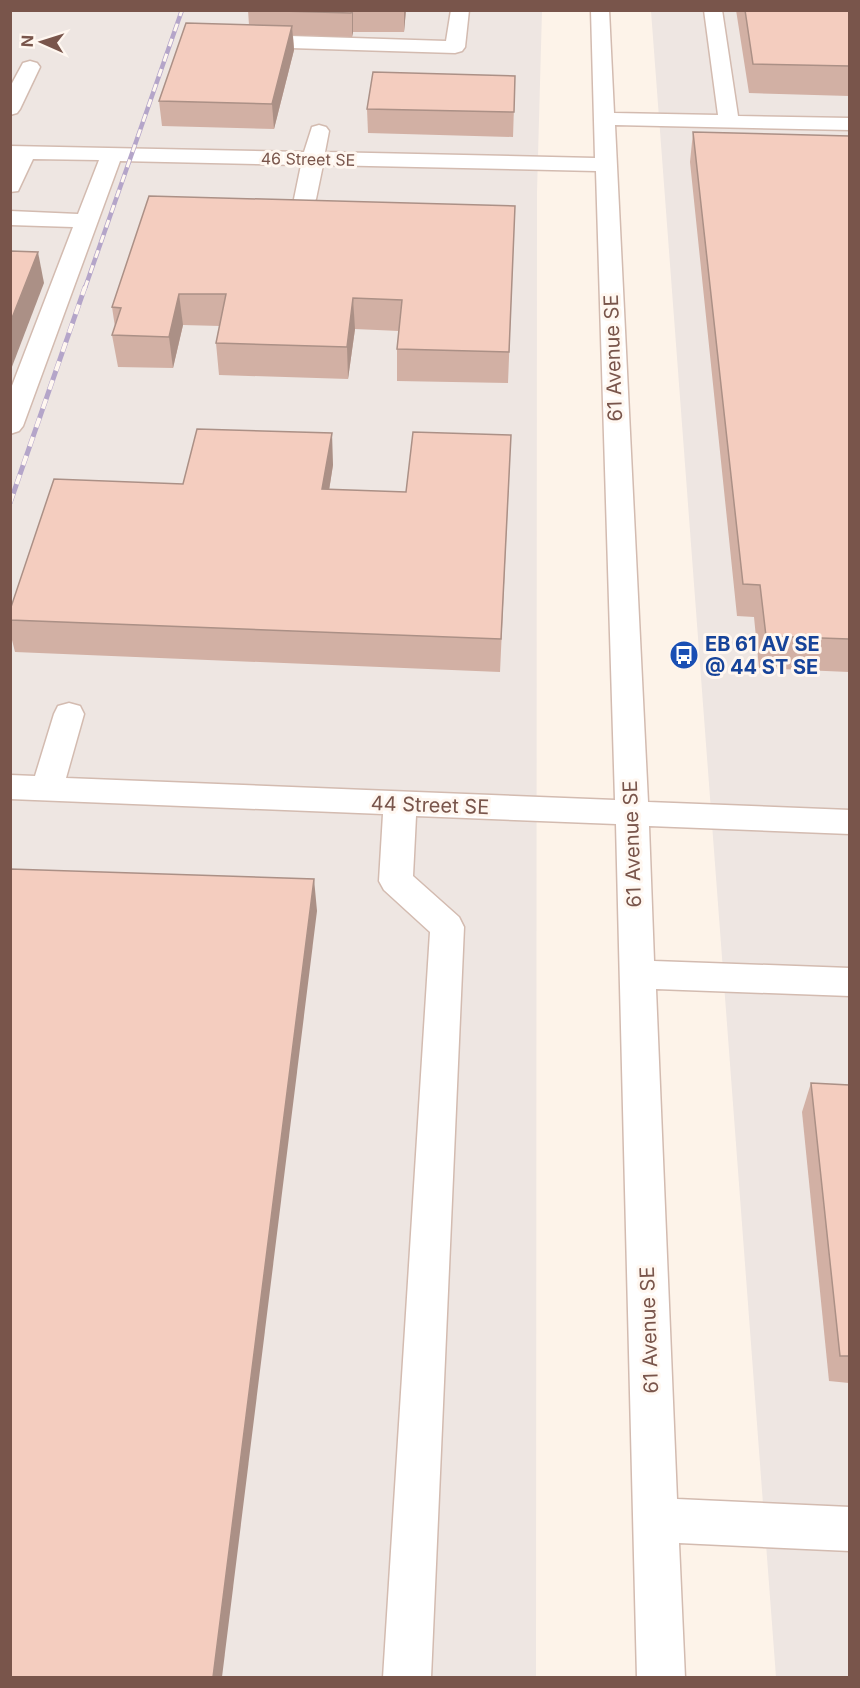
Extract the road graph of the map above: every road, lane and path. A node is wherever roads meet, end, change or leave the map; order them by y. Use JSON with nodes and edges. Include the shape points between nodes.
{"nodes":[{"id":1,"x":460,"y":10,"type":"edge"},
{"id":2,"x":600,"y":10,"type":"edge"},
{"id":3,"x":713,"y":10,"type":"edge"},
{"id":4,"x":290,"y":42,"type":"edge"},
{"id":5,"x":30,"y":67,"type":"dead end"},
{"id":6,"x":10,"y":109,"type":"edge"},
{"id":7,"x":604,"y":119,"type":"junction"},
{"id":8,"x":729,"y":122,"type":"junction"},
{"id":9,"x":849,"y":124,"type":"edge"},
{"id":10,"x":319,"y":131,"type":"dead end"},
{"id":11,"x":18,"y":152,"type":"edge"},
{"id":12,"x":112,"y":154,"type":"junction"},
{"id":13,"x":314,"y":159,"type":"junction"},
{"id":14,"x":605,"y":165,"type":"junction"},
{"id":15,"x":10,"y":186,"type":"edge"},
{"id":16,"x":305,"y":199,"type":"edge"},
{"id":17,"x":10,"y":218,"type":"edge"},
{"id":18,"x":87,"y":221,"type":"junction"},
{"id":19,"x":10,"y":426,"type":"edge"},
{"id":20,"x":69,"y":714,"type":"dead end"},
{"id":21,"x":10,"y":787,"type":"edge"},
{"id":22,"x":47,"y":789,"type":"junction"},
{"id":23,"x":400,"y":803,"type":"junction"},
{"id":24,"x":632,"y":813,"type":"junction"},
{"id":25,"x":849,"y":822,"type":"edge"},
{"id":26,"x":636,"y":974,"type":"junction"},
{"id":27,"x":849,"y":981,"type":"edge"},
{"id":28,"x":656,"y":1520,"type":"junction"},
{"id":29,"x":849,"y":1529,"type":"edge"},
{"id":30,"x":407,"y":1677,"type":"edge"},
{"id":31,"x":661,"y":1677,"type":"edge"}],
"edges":[{"from":1,"to":4,"type":"street","via":[[455,47]]},
{"from":2,"to":7,"type":"street","name":"61 Avenue SE"},
{"from":3,"to":8,"type":"street"},
{"from":5,"to":6,"type":"street"},
{"from":7,"to":8,"type":"street"},
{"from":7,"to":14,"type":"street","name":"61 Avenue SE"},
{"from":8,"to":9,"type":"street"},
{"from":10,"to":13,"type":"street"},
{"from":11,"to":12,"type":"street","name":"46 Street SE"},
{"from":11,"to":15,"type":"street"},
{"from":12,"to":13,"type":"street","name":"46 Street SE"},
{"from":12,"to":18,"type":"street"},
{"from":13,"to":14,"type":"street","name":"46 Street SE"},
{"from":13,"to":16,"type":"street"},
{"from":14,"to":24,"type":"street","name":"61 Avenue SE"},
{"from":17,"to":18,"type":"street"},
{"from":18,"to":19,"type":"street"},
{"from":20,"to":22,"type":"street"},
{"from":21,"to":22,"type":"street","name":"44 Street SE"},
{"from":22,"to":23,"type":"street","name":"44 Street SE"},
{"from":23,"to":24,"type":"street","name":"44 Street SE"},
{"from":23,"to":30,"type":"street","via":[[396,881],[447,927]]},
{"from":24,"to":25,"type":"street","name":"44 Street SE"},
{"from":24,"to":26,"type":"street","name":"61 Avenue SE"},
{"from":26,"to":27,"type":"street"},
{"from":26,"to":28,"type":"street","name":"61 Avenue SE"},
{"from":28,"to":29,"type":"street"},
{"from":28,"to":31,"type":"street","name":"61 Avenue SE"}]}
